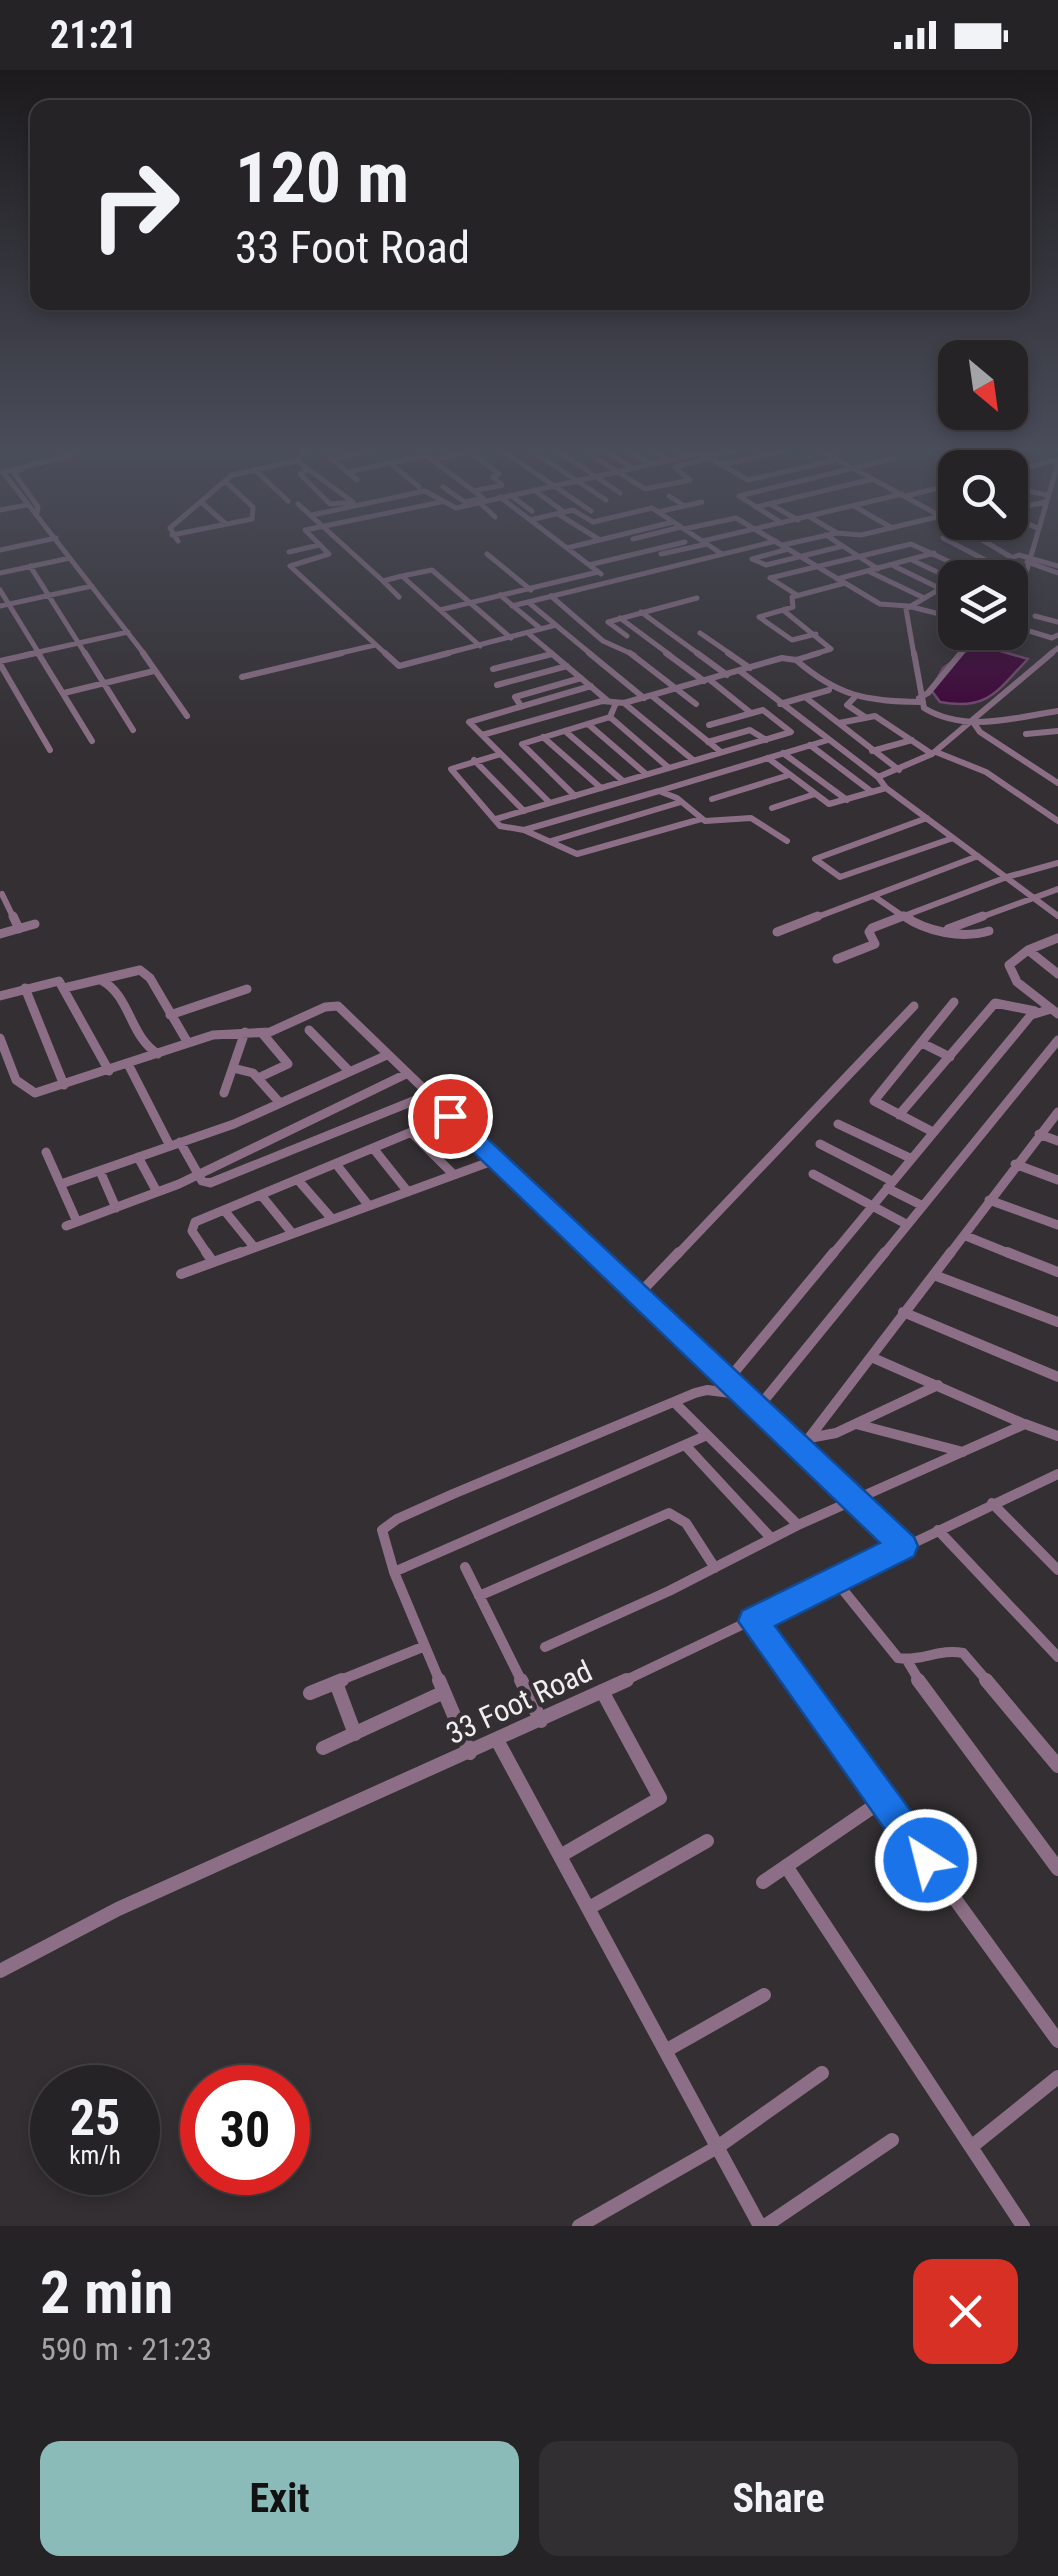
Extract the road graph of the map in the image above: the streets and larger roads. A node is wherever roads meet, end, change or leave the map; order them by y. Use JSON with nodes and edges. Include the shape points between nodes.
{"nodes":[{"id":1,"x":8,"y":548,"type":"joint"},
{"id":2,"x":63,"y":548,"type":"edge"},
{"id":3,"x":308,"y":548,"type":"edge"},
{"id":4,"x":321,"y":548,"type":"edge"},
{"id":5,"x":348,"y":548,"type":"edge"},
{"id":6,"x":567,"y":548,"type":"edge"},
{"id":7,"x":661,"y":548,"type":"edge"},
{"id":8,"x":685,"y":548,"type":"edge"},
{"id":9,"x":713,"y":548,"type":"edge"},
{"id":10,"x":765,"y":548,"type":"edge"},
{"id":11,"x":776,"y":548,"type":"edge"},
{"id":12,"x":787,"y":548,"type":"edge"},
{"id":13,"x":836,"y":548,"type":"edge"},
{"id":14,"x":846,"y":548,"type":"edge"},
{"id":15,"x":896,"y":548,"type":"edge"},
{"id":16,"x":921,"y":548,"type":"edge"},
{"id":17,"x":961,"y":548,"type":"edge"},
{"id":18,"x":996,"y":548,"type":"edge"},
{"id":19,"x":1032,"y":548,"type":"edge"},
{"id":20,"x":0,"y":550,"type":"edge"},
{"id":21,"x":289,"y":552,"type":"dead end"},
{"id":22,"x":934,"y":553,"type":"junction"},
{"id":23,"x":487,"y":554,"type":"dead end"},
{"id":24,"x":662,"y":554,"type":"dead end"},
{"id":25,"x":722,"y":554,"type":"junction"},
{"id":26,"x":802,"y":556,"type":"junction"},
{"id":27,"x":859,"y":556,"type":"junction"},
{"id":28,"x":1011,"y":557,"type":"junction"},
{"id":29,"x":70,"y":558,"type":"junction"},
{"id":30,"x":1028,"y":558,"type":"junction"},
{"id":31,"x":911,"y":560,"type":"junction"},
{"id":32,"x":948,"y":560,"type":"edge"},
{"id":33,"x":985,"y":560,"type":"edge"},
{"id":34,"x":1003,"y":560,"type":"edge"},
{"id":35,"x":588,"y":565,"type":"junction"},
{"id":36,"x":892,"y":566,"type":"junction"},
{"id":37,"x":26,"y":567,"type":"junction"},
{"id":38,"x":819,"y":567,"type":"junction"},
{"id":39,"x":878,"y":569,"type":"junction"},
{"id":40,"x":1058,"y":569,"type":"edge"},
{"id":41,"x":868,"y":571,"type":"junction"},
{"id":42,"x":938,"y":571,"type":"edge"},
{"id":43,"x":598,"y":572,"type":"junction"},
{"id":44,"x":0,"y":573,"type":"edge"},
{"id":45,"x":402,"y":576,"type":"junction"},
{"id":46,"x":767,"y":576,"type":"joint"},
{"id":47,"x":837,"y":578,"type":"junction"},
{"id":48,"x":382,"y":581,"type":"junction"},
{"id":49,"x":611,"y":581,"type":"junction"},
{"id":50,"x":845,"y":583,"type":"junction"},
{"id":51,"x":92,"y":586,"type":"junction"},
{"id":52,"x":528,"y":588,"type":"junction"},
{"id":53,"x":938,"y":588,"type":"edge"},
{"id":54,"x":938,"y":589,"type":"edge"},
{"id":55,"x":0,"y":590,"type":"edge"},
{"id":56,"x":48,"y":595,"type":"junction"},
{"id":57,"x":500,"y":595,"type":"junction"},
{"id":58,"x":797,"y":595,"type":"junction"},
{"id":59,"x":551,"y":596,"type":"junction"},
{"id":60,"x":398,"y":597,"type":"dead end"},
{"id":61,"x":922,"y":597,"type":"junction"},
{"id":62,"x":541,"y":598,"type":"junction"},
{"id":63,"x":697,"y":598,"type":"dead end"},
{"id":64,"x":470,"y":602,"type":"junction"},
{"id":65,"x":528,"y":602,"type":"junction"},
{"id":66,"x":4,"y":605,"type":"edge"},
{"id":67,"x":512,"y":606,"type":"junction"},
{"id":68,"x":908,"y":606,"type":"junction"},
{"id":69,"x":440,"y":610,"type":"junction"},
{"id":70,"x":783,"y":610,"type":"junction"},
{"id":71,"x":642,"y":612,"type":"junction"},
{"id":72,"x":938,"y":614,"type":"edge"},
{"id":73,"x":1035,"y":616,"type":"dead end"},
{"id":74,"x":620,"y":618,"type":"junction"},
{"id":75,"x":1058,"y":622,"type":"edge"},
{"id":76,"x":556,"y":625,"type":"junction"},
{"id":77,"x":542,"y":629,"type":"junction"},
{"id":78,"x":1028,"y":631,"type":"edge"},
{"id":79,"x":128,"y":632,"type":"junction"},
{"id":80,"x":640,"y":632,"type":"junction"},
{"id":81,"x":700,"y":632,"type":"dead end"},
{"id":82,"x":528,"y":634,"type":"junction"},
{"id":83,"x":816,"y":634,"type":"junction"},
{"id":84,"x":1058,"y":635,"type":"edge"},
{"id":85,"x":627,"y":636,"type":"junction"},
{"id":86,"x":511,"y":638,"type":"junction"},
{"id":87,"x":80,"y":643,"type":"junction"},
{"id":88,"x":610,"y":643,"type":"junction"},
{"id":89,"x":375,"y":644,"type":"junction"},
{"id":90,"x":480,"y":646,"type":"junction"},
{"id":91,"x":1058,"y":648,"type":"edge"},
{"id":92,"x":963,"y":650,"type":"edge"},
{"id":93,"x":39,"y":652,"type":"junction"},
{"id":94,"x":552,"y":654,"type":"junction"},
{"id":95,"x":1046,"y":655,"type":"junction"},
{"id":96,"x":1058,"y":659,"type":"edge"},
{"id":97,"x":796,"y":660,"type":"junction"},
{"id":98,"x":0,"y":662,"type":"edge"},
{"id":99,"x":567,"y":666,"type":"junction"},
{"id":100,"x":750,"y":668,"type":"junction"},
{"id":101,"x":492,"y":669,"type":"dead end"},
{"id":102,"x":154,"y":671,"type":"junction"},
{"id":103,"x":740,"y":672,"type":"junction"},
{"id":104,"x":727,"y":675,"type":"junction"},
{"id":105,"x":242,"y":676,"type":"dead end"},
{"id":106,"x":581,"y":678,"type":"junction"},
{"id":107,"x":707,"y":680,"type":"junction"},
{"id":108,"x":104,"y":683,"type":"junction"},
{"id":109,"x":497,"y":685,"type":"dead end"},
{"id":110,"x":591,"y":686,"type":"junction"},
{"id":111,"x":676,"y":689,"type":"junction"},
{"id":112,"x":829,"y":690,"type":"junction"},
{"id":113,"x":64,"y":693,"type":"junction"},
{"id":114,"x":648,"y":696,"type":"junction"},
{"id":115,"x":804,"y":697,"type":"junction"},
{"id":116,"x":854,"y":698,"type":"junction"},
{"id":117,"x":920,"y":700,"type":"junction"},
{"id":118,"x":616,"y":702,"type":"junction"},
{"id":119,"x":696,"y":704,"type":"dead end"},
{"id":120,"x":780,"y":704,"type":"junction"},
{"id":121,"x":521,"y":706,"type":"junction"},
{"id":122,"x":1058,"y":711,"type":"edge"},
{"id":123,"x":751,"y":713,"type":"junction"},
{"id":124,"x":792,"y":713,"type":"junction"},
{"id":125,"x":188,"y":716,"type":"dead end"},
{"id":126,"x":865,"y":717,"type":"junction"},
{"id":127,"x":610,"y":718,"type":"junction"},
{"id":128,"x":774,"y":718,"type":"junction"},
{"id":129,"x":972,"y":722,"type":"junction"},
{"id":130,"x":588,"y":724,"type":"junction"},
{"id":131,"x":839,"y":724,"type":"junction"},
{"id":132,"x":709,"y":726,"type":"dead end"},
{"id":133,"x":134,"y":730,"type":"dead end"},
{"id":134,"x":1058,"y":730,"type":"edge"},
{"id":135,"x":565,"y":731,"type":"junction"},
{"id":136,"x":1026,"y":734,"type":"dead end"},
{"id":137,"x":482,"y":735,"type":"junction"},
{"id":138,"x":543,"y":737,"type":"junction"},
{"id":139,"x":92,"y":740,"type":"dead end"},
{"id":140,"x":766,"y":740,"type":"junction"},
{"id":141,"x":828,"y":740,"type":"junction"},
{"id":142,"x":912,"y":740,"type":"junction"},
{"id":143,"x":708,"y":742,"type":"junction"},
{"id":144,"x":810,"y":745,"type":"junction"},
{"id":145,"x":50,"y":750,"type":"dead end"},
{"id":146,"x":872,"y":751,"type":"junction"},
{"id":147,"x":721,"y":752,"type":"junction"},
{"id":148,"x":783,"y":753,"type":"junction"},
{"id":149,"x":934,"y":753,"type":"junction"},
{"id":150,"x":501,"y":754,"type":"junction"},
{"id":151,"x":768,"y":758,"type":"junction"},
{"id":152,"x":474,"y":760,"type":"junction"},
{"id":153,"x":693,"y":760,"type":"junction"},
{"id":154,"x":669,"y":768,"type":"junction"},
{"id":155,"x":898,"y":770,"type":"junction"},
{"id":156,"x":646,"y":774,"type":"junction"},
{"id":157,"x":790,"y":775,"type":"junction"},
{"id":158,"x":878,"y":777,"type":"junction"},
{"id":159,"x":623,"y":781,"type":"junction"},
{"id":160,"x":1058,"y":784,"type":"edge"},
{"id":161,"x":600,"y":788,"type":"junction"},
{"id":162,"x":886,"y":788,"type":"junction"},
{"id":163,"x":660,"y":791,"type":"junction"},
{"id":164,"x":872,"y":792,"type":"junction"},
{"id":165,"x":815,"y":794,"type":"junction"},
{"id":166,"x":575,"y":796,"type":"junction"},
{"id":167,"x":712,"y":800,"type":"dead end"},
{"id":168,"x":847,"y":800,"type":"junction"},
{"id":169,"x":681,"y":802,"type":"junction"},
{"id":170,"x":550,"y":803,"type":"junction"},
{"id":171,"x":772,"y":808,"type":"dead end"},
{"id":172,"x":524,"y":811,"type":"junction"},
{"id":173,"x":701,"y":818,"type":"junction"},
{"id":174,"x":927,"y":818,"type":"junction"},
{"id":175,"x":496,"y":819,"type":"junction"},
{"id":176,"x":1058,"y":821,"type":"edge"},
{"id":177,"x":524,"y":830,"type":"junction"},
{"id":178,"x":953,"y":838,"type":"junction"},
{"id":179,"x":550,"y":841,"type":"junction"},
{"id":180,"x":787,"y":841,"type":"dead end"},
{"id":181,"x":978,"y":856,"type":"junction"},
{"id":182,"x":1058,"y":863,"type":"edge"},
{"id":183,"x":1007,"y":877,"type":"junction"},
{"id":184,"x":1058,"y":888,"type":"edge"},
{"id":185,"x":875,"y":897,"type":"junction"},
{"id":186,"x":1034,"y":897,"type":"junction"},
{"id":187,"x":3,"y":901,"type":"edge"},
{"id":188,"x":1058,"y":916,"type":"edge"},
{"id":189,"x":902,"y":917,"type":"junction"},
{"id":190,"x":35,"y":924,"type":"dead end"},
{"id":191,"x":19,"y":929,"type":"junction"},
{"id":192,"x":946,"y":929,"type":"junction"},
{"id":193,"x":989,"y":931,"type":"dead end"},
{"id":194,"x":777,"y":932,"type":"dead end"},
{"id":195,"x":0,"y":934,"type":"edge"},
{"id":196,"x":1058,"y":938,"type":"edge"},
{"id":197,"x":1045,"y":943,"type":"junction"},
{"id":198,"x":1028,"y":950,"type":"junction"},
{"id":199,"x":1058,"y":953,"type":"edge"},
{"id":200,"x":837,"y":959,"type":"dead end"},
{"id":201,"x":1058,"y":974,"type":"edge"},
{"id":202,"x":100,"y":980,"type":"junction"},
{"id":203,"x":25,"y":988,"type":"junction"},
{"id":204,"x":64,"y":988,"type":"junction"},
{"id":205,"x":247,"y":989,"type":"dead end"},
{"id":206,"x":0,"y":996,"type":"edge"},
{"id":207,"x":954,"y":1002,"type":"dead end"},
{"id":208,"x":914,"y":1006,"type":"dead end"},
{"id":209,"x":1036,"y":1011,"type":"junction"},
{"id":210,"x":1054,"y":1012,"type":"edge"},
{"id":211,"x":170,"y":1015,"type":"junction"},
{"id":212,"x":310,"y":1030,"type":"dead end"},
{"id":213,"x":245,"y":1032,"type":"junction"},
{"id":214,"x":262,"y":1032,"type":"junction"},
{"id":215,"x":1058,"y":1040,"type":"edge"},
{"id":216,"x":1,"y":1043,"type":"edge"},
{"id":217,"x":922,"y":1043,"type":"junction"},
{"id":218,"x":188,"y":1044,"type":"junction"},
{"id":219,"x":158,"y":1054,"type":"junction"},
{"id":220,"x":387,"y":1056,"type":"junction"},
{"id":221,"x":950,"y":1056,"type":"junction"},
{"id":222,"x":128,"y":1064,"type":"junction"},
{"id":223,"x":232,"y":1068,"type":"junction"},
{"id":224,"x":348,"y":1070,"type":"junction"},
{"id":225,"x":108,"y":1071,"type":"junction"},
{"id":226,"x":406,"y":1074,"type":"junction"},
{"id":227,"x":258,"y":1078,"type":"junction"},
{"id":228,"x":64,"y":1085,"type":"junction"},
{"id":229,"x":224,"y":1093,"type":"dead end"},
{"id":230,"x":428,"y":1094,"type":"junction"},
{"id":231,"x":280,"y":1102,"type":"junction"},
{"id":232,"x":1058,"y":1112,"type":"edge"},
{"id":233,"x":899,"y":1115,"type":"junction"},
{"id":234,"x":450,"y":1116,"type":"junction"},
{"id":235,"x":838,"y":1124,"type":"dead end"},
{"id":236,"x":931,"y":1131,"type":"junction"},
{"id":237,"x":411,"y":1132,"type":"junction"},
{"id":238,"x":1039,"y":1134,"type":"junction"},
{"id":239,"x":1058,"y":1141,"type":"edge"},
{"id":240,"x":175,"y":1144,"type":"junction"},
{"id":241,"x":820,"y":1144,"type":"dead end"},
{"id":242,"x":373,"y":1148,"type":"junction"},
{"id":243,"x":46,"y":1152,"type":"dead end"},
{"id":244,"x":138,"y":1157,"type":"junction"},
{"id":245,"x":910,"y":1158,"type":"junction"},
{"id":246,"x":495,"y":1160,"type":"junction"},
{"id":247,"x":336,"y":1164,"type":"junction"},
{"id":248,"x":1015,"y":1164,"type":"junction"},
{"id":249,"x":100,"y":1171,"type":"junction"},
{"id":250,"x":813,"y":1174,"type":"dead end"},
{"id":251,"x":198,"y":1175,"type":"junction"},
{"id":252,"x":454,"y":1175,"type":"junction"},
{"id":253,"x":298,"y":1180,"type":"junction"},
{"id":254,"x":1058,"y":1180,"type":"edge"},
{"id":255,"x":60,"y":1184,"type":"junction"},
{"id":256,"x":889,"y":1184,"type":"junction"},
{"id":257,"x":157,"y":1192,"type":"junction"},
{"id":258,"x":408,"y":1192,"type":"junction"},
{"id":259,"x":261,"y":1195,"type":"junction"},
{"id":260,"x":990,"y":1200,"type":"junction"},
{"id":261,"x":369,"y":1206,"type":"junction"},
{"id":262,"x":873,"y":1206,"type":"junction"},
{"id":263,"x":923,"y":1206,"type":"junction"},
{"id":264,"x":116,"y":1208,"type":"junction"},
{"id":265,"x":224,"y":1210,"type":"junction"},
{"id":266,"x":332,"y":1219,"type":"junction"},
{"id":267,"x":906,"y":1224,"type":"junction"},
{"id":268,"x":1058,"y":1225,"type":"edge"},
{"id":269,"x":292,"y":1234,"type":"junction"},
{"id":270,"x":966,"y":1236,"type":"junction"},
{"id":271,"x":254,"y":1247,"type":"junction"},
{"id":272,"x":213,"y":1262,"type":"junction"},
{"id":273,"x":1058,"y":1272,"type":"edge"},
{"id":274,"x":181,"y":1274,"type":"dead end"},
{"id":275,"x":934,"y":1275,"type":"junction"},
{"id":276,"x":638,"y":1295,"type":"junction"},
{"id":277,"x":902,"y":1312,"type":"junction"},
{"id":278,"x":1058,"y":1322,"type":"edge"},
{"id":279,"x":871,"y":1356,"type":"junction"},
{"id":280,"x":1058,"y":1377,"type":"edge"},
{"id":281,"x":726,"y":1382,"type":"junction"},
{"id":282,"x":938,"y":1386,"type":"junction"},
{"id":283,"x":740,"y":1394,"type":"junction"},
{"id":284,"x":674,"y":1402,"type":"junction"},
{"id":285,"x":757,"y":1409,"type":"junction"},
{"id":286,"x":856,"y":1424,"type":"junction"},
{"id":287,"x":1025,"y":1424,"type":"junction"},
{"id":288,"x":705,"y":1436,"type":"junction"},
{"id":289,"x":1058,"y":1436,"type":"edge"},
{"id":290,"x":809,"y":1438,"type":"junction"},
{"id":291,"x":685,"y":1445,"type":"junction"},
{"id":292,"x":798,"y":1447,"type":"junction"},
{"id":293,"x":964,"y":1452,"type":"junction"},
{"id":294,"x":1058,"y":1474,"type":"edge"},
{"id":295,"x":854,"y":1502,"type":"junction"},
{"id":296,"x":992,"y":1503,"type":"junction"},
{"id":297,"x":798,"y":1525,"type":"junction"},
{"id":298,"x":938,"y":1530,"type":"junction"},
{"id":299,"x":770,"y":1538,"type":"junction"},
{"id":300,"x":904,"y":1546,"type":"junction"},
{"id":301,"x":465,"y":1568,"type":"dead end"},
{"id":302,"x":715,"y":1568,"type":"junction"},
{"id":303,"x":1058,"y":1570,"type":"edge"},
{"id":304,"x":394,"y":1572,"type":"junction"},
{"id":305,"x":835,"y":1580,"type":"junction"},
{"id":306,"x":479,"y":1596,"type":"junction"},
{"id":307,"x":753,"y":1621,"type":"junction"},
{"id":308,"x":425,"y":1646,"type":"junction"},
{"id":309,"x":545,"y":1647,"type":"dead end"},
{"id":310,"x":1058,"y":1657,"type":"edge"},
{"id":311,"x":908,"y":1662,"type":"junction"},
{"id":312,"x":336,"y":1683,"type":"junction"},
{"id":313,"x":602,"y":1691,"type":"junction"},
{"id":314,"x":444,"y":1692,"type":"junction"},
{"id":315,"x":310,"y":1693,"type":"dead end"},
{"id":316,"x":540,"y":1720,"type":"junction"},
{"id":317,"x":355,"y":1734,"type":"junction"},
{"id":318,"x":497,"y":1740,"type":"junction"},
{"id":319,"x":323,"y":1748,"type":"dead end"},
{"id":320,"x":470,"y":1753,"type":"junction"},
{"id":321,"x":1058,"y":1766,"type":"edge"},
{"id":322,"x":882,"y":1800,"type":"junction"},
{"id":323,"x":707,"y":1841,"type":"dead end"},
{"id":324,"x":560,"y":1856,"type":"junction"},
{"id":325,"x":786,"y":1866,"type":"junction"},
{"id":326,"x":1058,"y":1869,"type":"edge"},
{"id":327,"x":763,"y":1882,"type":"dead end"},
{"id":328,"x":589,"y":1908,"type":"junction"},
{"id":329,"x":0,"y":1971,"type":"edge"},
{"id":330,"x":764,"y":1995,"type":"dead end"},
{"id":331,"x":1058,"y":2042,"type":"edge"},
{"id":332,"x":668,"y":2050,"type":"junction"},
{"id":333,"x":822,"y":2072,"type":"dead end"},
{"id":334,"x":1058,"y":2077,"type":"edge"},
{"id":335,"x":892,"y":2140,"type":"dead end"},
{"id":336,"x":719,"y":2146,"type":"junction"},
{"id":337,"x":971,"y":2147,"type":"junction"},
{"id":338,"x":579,"y":2226,"type":"edge"},
{"id":339,"x":763,"y":2226,"type":"edge"},
{"id":340,"x":1023,"y":2226,"type":"edge"}],
"edges":[{"from":1,"to":20,"type":"street"},
{"from":1,"to":37,"type":"street"},
{"from":2,"to":29,"type":"street"},
{"from":3,"to":21,"type":"street"},
{"from":4,"to":89,"type":"street","via":[[328,555],[290,566]]},
{"from":5,"to":48,"type":"street"},
{"from":6,"to":35,"type":"street"},
{"from":7,"to":35,"type":"street"},
{"from":8,"to":24,"type":"street"},
{"from":9,"to":25,"type":"street"},
{"from":10,"to":25,"type":"street"},
{"from":11,"to":26,"type":"street","via":[[752,559],[764,566]]},
{"from":12,"to":26,"type":"street"},
{"from":13,"to":26,"type":"street"},
{"from":14,"to":27,"type":"street"},
{"from":15,"to":27,"type":"street"},
{"from":16,"to":22,"type":"street"},
{"from":17,"to":33,"type":"street"},
{"from":18,"to":28,"type":"street"},
{"from":19,"to":30,"type":"street"},
{"from":22,"to":31,"type":"street"},
{"from":22,"to":32,"type":"street"},
{"from":23,"to":52,"type":"street"},
{"from":25,"to":49,"type":"street"},
{"from":26,"to":38,"type":"street"},
{"from":27,"to":38,"type":"street"},
{"from":27,"to":39,"type":"street"},
{"from":28,"to":30,"type":"street"},
{"from":28,"to":34,"type":"street"},
{"from":29,"to":37,"type":"street"},
{"from":29,"to":51,"type":"street"},
{"from":30,"to":40,"type":"street"},
{"from":31,"to":36,"type":"street"},
{"from":31,"to":42,"type":"street"},
{"from":35,"to":43,"type":"street"},
{"from":36,"to":39,"type":"street"},
{"from":36,"to":53,"type":"street"},
{"from":37,"to":44,"type":"street"},
{"from":37,"to":56,"type":"street"},
{"from":38,"to":46,"type":"street"},
{"from":38,"to":47,"type":"street"},
{"from":39,"to":41,"type":"street"},
{"from":41,"to":47,"type":"street"},
{"from":41,"to":61,"type":"street"},
{"from":43,"to":49,"type":"street"},
{"from":43,"to":52,"type":"street"},
{"from":45,"to":48,"type":"street"},
{"from":45,"to":64,"type":"street","via":[[431,569]]},
{"from":45,"to":69,"type":"street"},
{"from":46,"to":58,"type":"street"},
{"from":47,"to":50,"type":"street"},
{"from":48,"to":60,"type":"street"},
{"from":49,"to":59,"type":"street"},
{"from":50,"to":58,"type":"street"},
{"from":50,"to":68,"type":"street","via":[[882,605]]},
{"from":51,"to":56,"type":"street"},
{"from":51,"to":79,"type":"street"},
{"from":52,"to":57,"type":"street"},
{"from":52,"to":62,"type":"street"},
{"from":54,"to":61,"type":"street"},
{"from":55,"to":66,"type":"street"},
{"from":56,"to":66,"type":"street"},
{"from":56,"to":87,"type":"street"},
{"from":57,"to":64,"type":"street"},
{"from":57,"to":67,"type":"street"},
{"from":58,"to":70,"type":"street"},
{"from":59,"to":62,"type":"street"},
{"from":59,"to":88,"type":"street"},
{"from":61,"to":68,"type":"street"},
{"from":62,"to":65,"type":"street"},
{"from":63,"to":71,"type":"street"},
{"from":64,"to":69,"type":"street"},
{"from":64,"to":86,"type":"street"},
{"from":65,"to":67,"type":"street"},
{"from":65,"to":76,"type":"street"},
{"from":66,"to":93,"type":"street"},
{"from":67,"to":77,"type":"street"},
{"from":68,"to":72,"type":"street"},
{"from":68,"to":117,"type":"street"},
{"from":69,"to":90,"type":"street"},
{"from":70,"to":83,"type":"street"},
{"from":70,"to":83,"type":"street","via":[[759,617],[789,638]]},
{"from":71,"to":74,"type":"street"},
{"from":71,"to":104,"type":"street"},
{"from":73,"to":75,"type":"street"},
{"from":74,"to":80,"type":"street"},
{"from":74,"to":85,"type":"street","via":[[608,622]]},
{"from":76,"to":77,"type":"street"},
{"from":76,"to":114,"type":"street"},
{"from":77,"to":82,"type":"street"},
{"from":78,"to":84,"type":"street"},
{"from":79,"to":87,"type":"street"},
{"from":79,"to":102,"type":"street"},
{"from":80,"to":85,"type":"street"},
{"from":80,"to":107,"type":"street"},
{"from":81,"to":100,"type":"street"},
{"from":82,"to":86,"type":"street"},
{"from":82,"to":94,"type":"street"},
{"from":83,"to":97,"type":"street","via":[[831,649]]},
{"from":85,"to":88,"type":"street"},
{"from":86,"to":90,"type":"street"},
{"from":87,"to":93,"type":"street"},
{"from":87,"to":108,"type":"street"},
{"from":88,"to":111,"type":"street"},
{"from":89,"to":90,"type":"street","via":[[399,666]]},
{"from":89,"to":105,"type":"street"},
{"from":91,"to":95,"type":"street"},
{"from":92,"to":117,"type":"street"},
{"from":93,"to":98,"type":"street"},
{"from":93,"to":113,"type":"street"},
{"from":94,"to":99,"type":"street"},
{"from":94,"to":101,"type":"street"},
{"from":95,"to":96,"type":"street"},
{"from":95,"to":129,"type":"street"},
{"from":97,"to":100,"type":"street"},
{"from":97,"to":112,"type":"street"},
{"from":98,"to":145,"type":"street"},
{"from":99,"to":106,"type":"street"},
{"from":99,"to":109,"type":"street"},
{"from":100,"to":103,"type":"street"},
{"from":102,"to":108,"type":"street"},
{"from":102,"to":125,"type":"street"},
{"from":103,"to":104,"type":"street"},
{"from":103,"to":120,"type":"street"},
{"from":104,"to":107,"type":"street"},
{"from":106,"to":110,"type":"street"},
{"from":106,"to":121,"type":"street","via":[[515,698]]},
{"from":107,"to":111,"type":"street"},
{"from":107,"to":123,"type":"street"},
{"from":108,"to":113,"type":"street"},
{"from":108,"to":133,"type":"street"},
{"from":110,"to":118,"type":"street"},
{"from":110,"to":121,"type":"street"},
{"from":111,"to":114,"type":"street"},
{"from":111,"to":119,"type":"street"},
{"from":112,"to":115,"type":"street"},
{"from":112,"to":116,"type":"street"},
{"from":113,"to":139,"type":"street"},
{"from":114,"to":118,"type":"street"},
{"from":114,"to":143,"type":"street"},
{"from":115,"to":120,"type":"street"},
{"from":115,"to":131,"type":"street"},
{"from":116,"to":117,"type":"street"},
{"from":116,"to":126,"type":"street","via":[[847,705]]},
{"from":117,"to":129,"type":"street","via":[[935,715]]},
{"from":118,"to":127,"type":"street"},
{"from":118,"to":137,"type":"street"},
{"from":118,"to":153,"type":"street"},
{"from":120,"to":124,"type":"street"},
{"from":121,"to":137,"type":"street","via":[[469,721]]},
{"from":122,"to":129,"type":"street"},
{"from":123,"to":128,"type":"street","via":[[763,710]]},
{"from":123,"to":132,"type":"street"},
{"from":124,"to":128,"type":"street"},
{"from":124,"to":141,"type":"street"},
{"from":126,"to":131,"type":"street"},
{"from":126,"to":142,"type":"street","via":[[879,717]]},
{"from":127,"to":130,"type":"street"},
{"from":127,"to":154,"type":"street"},
{"from":128,"to":140,"type":"street","via":[[791,732]]},
{"from":129,"to":149,"type":"street"},
{"from":129,"to":160,"type":"street"},
{"from":130,"to":135,"type":"street"},
{"from":130,"to":156,"type":"street"},
{"from":131,"to":146,"type":"street"},
{"from":134,"to":136,"type":"street"},
{"from":135,"to":138,"type":"street"},
{"from":135,"to":159,"type":"street"},
{"from":137,"to":150,"type":"street"},
{"from":138,"to":161,"type":"street"},
{"from":138,"to":166,"type":"street","via":[[522,746]]},
{"from":140,"to":143,"type":"street","via":[[750,730]]},
{"from":140,"to":147,"type":"street"},
{"from":141,"to":144,"type":"street"},
{"from":141,"to":158,"type":"street"},
{"from":142,"to":146,"type":"street"},
{"from":142,"to":149,"type":"street"},
{"from":143,"to":147,"type":"street"},
{"from":144,"to":148,"type":"street"},
{"from":144,"to":164,"type":"street"},
{"from":146,"to":155,"type":"street"},
{"from":147,"to":153,"type":"street"},
{"from":148,"to":151,"type":"street"},
{"from":148,"to":168,"type":"street"},
{"from":149,"to":155,"type":"street"},
{"from":149,"to":176,"type":"street","via":[[986,772]]},
{"from":150,"to":152,"type":"street"},
{"from":150,"to":170,"type":"street"},
{"from":151,"to":157,"type":"street"},
{"from":151,"to":163,"type":"street"},
{"from":152,"to":172,"type":"street"},
{"from":152,"to":175,"type":"street","via":[[451,769]]},
{"from":153,"to":154,"type":"street"},
{"from":154,"to":156,"type":"street"},
{"from":155,"to":158,"type":"street"},
{"from":156,"to":159,"type":"street"},
{"from":157,"to":165,"type":"street"},
{"from":157,"to":167,"type":"street"},
{"from":158,"to":162,"type":"street"},
{"from":159,"to":161,"type":"street"},
{"from":161,"to":166,"type":"street"},
{"from":162,"to":164,"type":"street"},
{"from":162,"to":174,"type":"street"},
{"from":163,"to":169,"type":"street"},
{"from":163,"to":177,"type":"street"},
{"from":164,"to":168,"type":"street"},
{"from":165,"to":168,"type":"street","via":[[829,804]]},
{"from":165,"to":171,"type":"street"},
{"from":166,"to":170,"type":"street"},
{"from":169,"to":173,"type":"street"},
{"from":169,"to":179,"type":"street"},
{"from":170,"to":172,"type":"street"},
{"from":172,"to":175,"type":"street"},
{"from":173,"to":179,"type":"street","via":[[587,854]]},
{"from":173,"to":180,"type":"street","via":[[752,818]]},
{"from":174,"to":178,"type":"street"},
{"from":174,"to":178,"type":"street","via":[[814,859],[840,877]]},
{"from":175,"to":177,"type":"street","via":[[502,827]]},
{"from":177,"to":179,"type":"street"},
{"from":178,"to":181,"type":"street"},
{"from":181,"to":183,"type":"street"},
{"from":181,"to":185,"type":"street"},
{"from":182,"to":183,"type":"street"},
{"from":183,"to":186,"type":"street"},
{"from":183,"to":189,"type":"street"},
{"from":184,"to":186,"type":"street"},
{"from":185,"to":189,"type":"street"},
{"from":185,"to":194,"type":"street"},
{"from":186,"to":188,"type":"street"},
{"from":186,"to":192,"type":"street"},
{"from":187,"to":191,"type":"street"},
{"from":189,"to":192,"type":"street"},
{"from":189,"to":200,"type":"street","via":[[870,930],[875,944]]},
{"from":190,"to":191,"type":"street"},
{"from":191,"to":195,"type":"street"},
{"from":192,"to":193,"type":"street","via":[[971,936]]},
{"from":196,"to":197,"type":"street"},
{"from":197,"to":198,"type":"street"},
{"from":197,"to":199,"type":"street"},
{"from":198,"to":201,"type":"street"},
{"from":198,"to":210,"type":"street","via":[[1009,966],[1010,975]]},
{"from":202,"to":204,"type":"street"},
{"from":202,"to":211,"type":"street","via":[[128,970],[146,973]]},
{"from":202,"to":219,"type":"street","via":[[111,985],[142,1043]]},
{"from":203,"to":204,"type":"street","via":[[55,980]]},
{"from":203,"to":206,"type":"street"},
{"from":203,"to":228,"type":"street"},
{"from":204,"to":225,"type":"street"},
{"from":205,"to":211,"type":"street"},
{"from":207,"to":217,"type":"street"},
{"from":208,"to":276,"type":"street"},
{"from":209,"to":210,"type":"street"},
{"from":209,"to":221,"type":"street","via":[[995,1004]]},
{"from":209,"to":236,"type":"street"},
{"from":211,"to":218,"type":"street"},
{"from":212,"to":224,"type":"street"},
{"from":213,"to":214,"type":"street"},
{"from":213,"to":218,"type":"street"},
{"from":213,"to":223,"type":"street"},
{"from":214,"to":220,"type":"street","via":[[338,1006]]},
{"from":214,"to":227,"type":"street","via":[[288,1064]]},
{"from":215,"to":263,"type":"street"},
{"from":216,"to":228,"type":"street","via":[[22,1089],[35,1093]]},
{"from":217,"to":221,"type":"street"},
{"from":217,"to":233,"type":"street","via":[[874,1098]]},
{"from":218,"to":219,"type":"street"},
{"from":219,"to":222,"type":"street"},
{"from":220,"to":224,"type":"street"},
{"from":220,"to":226,"type":"street"},
{"from":221,"to":233,"type":"street"},
{"from":222,"to":225,"type":"street"},
{"from":222,"to":240,"type":"street"},
{"from":223,"to":227,"type":"street"},
{"from":223,"to":229,"type":"street"},
{"from":224,"to":231,"type":"street"},
{"from":225,"to":228,"type":"street"},
{"from":226,"to":230,"type":"street"},
{"from":226,"to":251,"type":"street"},
{"from":227,"to":231,"type":"street"},
{"from":230,"to":234,"type":"street"},
{"from":230,"to":251,"type":"street","via":[[216,1182]]},
{"from":231,"to":240,"type":"street"},
{"from":232,"to":238,"type":"street"},
{"from":233,"to":236,"type":"street"},
{"from":234,"to":237,"type":"street"},
{"from":234,"to":246,"type":"street"},
{"from":235,"to":245,"type":"street"},
{"from":236,"to":245,"type":"street"},
{"from":237,"to":242,"type":"street"},
{"from":237,"to":252,"type":"street"},
{"from":238,"to":239,"type":"street"},
{"from":238,"to":248,"type":"street"},
{"from":240,"to":244,"type":"street"},
{"from":240,"to":251,"type":"street"},
{"from":241,"to":256,"type":"street"},
{"from":242,"to":247,"type":"street"},
{"from":242,"to":258,"type":"street"},
{"from":243,"to":255,"type":"street"},
{"from":244,"to":249,"type":"street"},
{"from":244,"to":257,"type":"street"},
{"from":245,"to":256,"type":"street"},
{"from":246,"to":252,"type":"street"},
{"from":246,"to":276,"type":"street"},
{"from":247,"to":253,"type":"street"},
{"from":247,"to":261,"type":"street"},
{"from":248,"to":254,"type":"street"},
{"from":248,"to":260,"type":"street"},
{"from":249,"to":255,"type":"street"},
{"from":249,"to":264,"type":"street"},
{"from":250,"to":262,"type":"street"},
{"from":251,"to":257,"type":"street"},
{"from":252,"to":258,"type":"street"},
{"from":253,"to":259,"type":"street"},
{"from":253,"to":266,"type":"street"},
{"from":255,"to":264,"type":"street","via":[[72,1224]]},
{"from":256,"to":262,"type":"street"},
{"from":256,"to":263,"type":"street"},
{"from":257,"to":264,"type":"street"},
{"from":258,"to":261,"type":"street"},
{"from":259,"to":265,"type":"street"},
{"from":259,"to":269,"type":"street"},
{"from":260,"to":268,"type":"street"},
{"from":260,"to":270,"type":"street"},
{"from":261,"to":266,"type":"street"},
{"from":262,"to":267,"type":"street"},
{"from":262,"to":281,"type":"street"},
{"from":263,"to":267,"type":"street"},
{"from":265,"to":271,"type":"street"},
{"from":265,"to":272,"type":"street","via":[[191,1228]]},
{"from":266,"to":269,"type":"street"},
{"from":267,"to":285,"type":"street"},
{"from":269,"to":271,"type":"street"},
{"from":270,"to":273,"type":"street"},
{"from":270,"to":275,"type":"street"},
{"from":271,"to":272,"type":"street"},
{"from":272,"to":274,"type":"street"},
{"from":275,"to":277,"type":"street"},
{"from":275,"to":278,"type":"street"},
{"from":276,"to":281,"type":"street"},
{"from":277,"to":279,"type":"street"},
{"from":277,"to":280,"type":"street"},
{"from":279,"to":282,"type":"street"},
{"from":279,"to":290,"type":"street"},
{"from":281,"to":283,"type":"street"},
{"from":282,"to":286,"type":"street"},
{"from":282,"to":287,"type":"street"},
{"from":283,"to":284,"type":"street","via":[[707,1390]]},
{"from":283,"to":285,"type":"street"},
{"from":284,"to":288,"type":"street"},
{"from":284,"to":304,"type":"street","via":[[388,1524],[382,1538]]},
{"from":285,"to":292,"type":"street"},
{"from":286,"to":290,"type":"street"},
{"from":286,"to":293,"type":"street"},
{"from":287,"to":289,"type":"street"},
{"from":287,"to":293,"type":"street"},
{"from":288,"to":291,"type":"street"},
{"from":288,"to":297,"type":"street"},
{"from":290,"to":292,"type":"street"},
{"from":291,"to":299,"type":"street"},
{"from":291,"to":304,"type":"street"},
{"from":292,"to":295,"type":"street"},
{"from":293,"to":295,"type":"street"},
{"from":294,"to":296,"type":"street","name":"33 Foot Road"},
{"from":295,"to":297,"type":"street"},
{"from":295,"to":300,"type":"street"},
{"from":296,"to":298,"type":"street","name":"33 Foot Road"},
{"from":296,"to":303,"type":"street"},
{"from":297,"to":299,"type":"street"},
{"from":298,"to":300,"type":"street","name":"33 Foot Road"},
{"from":298,"to":310,"type":"street"},
{"from":299,"to":302,"type":"street"},
{"from":300,"to":305,"type":"street","name":"33 Foot Road"},
{"from":301,"to":306,"type":"street"},
{"from":302,"to":306,"type":"street","via":[[686,1523],[670,1513]]},
{"from":302,"to":309,"type":"street"},
{"from":304,"to":308,"type":"street"},
{"from":305,"to":307,"type":"street","name":"33 Foot Road"},
{"from":305,"to":311,"type":"street","via":[[888,1650]]},
{"from":306,"to":316,"type":"street"},
{"from":307,"to":313,"type":"street","name":"33 Foot Road"},
{"from":307,"to":322,"type":"street"},
{"from":308,"to":312,"type":"street"},
{"from":308,"to":314,"type":"street"},
{"from":311,"to":321,"type":"street","via":[[947,1650],[963,1653]]},
{"from":311,"to":326,"type":"street"},
{"from":312,"to":315,"type":"street"},
{"from":312,"to":317,"type":"street"},
{"from":313,"to":316,"type":"street","name":"33 Foot Road"},
{"from":313,"to":324,"type":"street","via":[[660,1798]]},
{"from":314,"to":317,"type":"street"},
{"from":314,"to":320,"type":"street"},
{"from":316,"to":318,"type":"street","name":"33 Foot Road"},
{"from":317,"to":319,"type":"street"},
{"from":318,"to":320,"type":"street","name":"33 Foot Road"},
{"from":318,"to":324,"type":"street"},
{"from":320,"to":329,"type":"street","name":"33 Foot Road","via":[[118,1910]]},
{"from":322,"to":325,"type":"street"},
{"from":322,"to":331,"type":"street"},
{"from":323,"to":328,"type":"street"},
{"from":324,"to":328,"type":"street"},
{"from":325,"to":327,"type":"street"},
{"from":325,"to":337,"type":"street"},
{"from":328,"to":332,"type":"street"},
{"from":330,"to":332,"type":"street"},
{"from":332,"to":336,"type":"street"},
{"from":333,"to":336,"type":"street"},
{"from":334,"to":337,"type":"street"},
{"from":335,"to":339,"type":"street"},
{"from":336,"to":338,"type":"street"},
{"from":336,"to":339,"type":"street"},
{"from":337,"to":340,"type":"street"}]}
